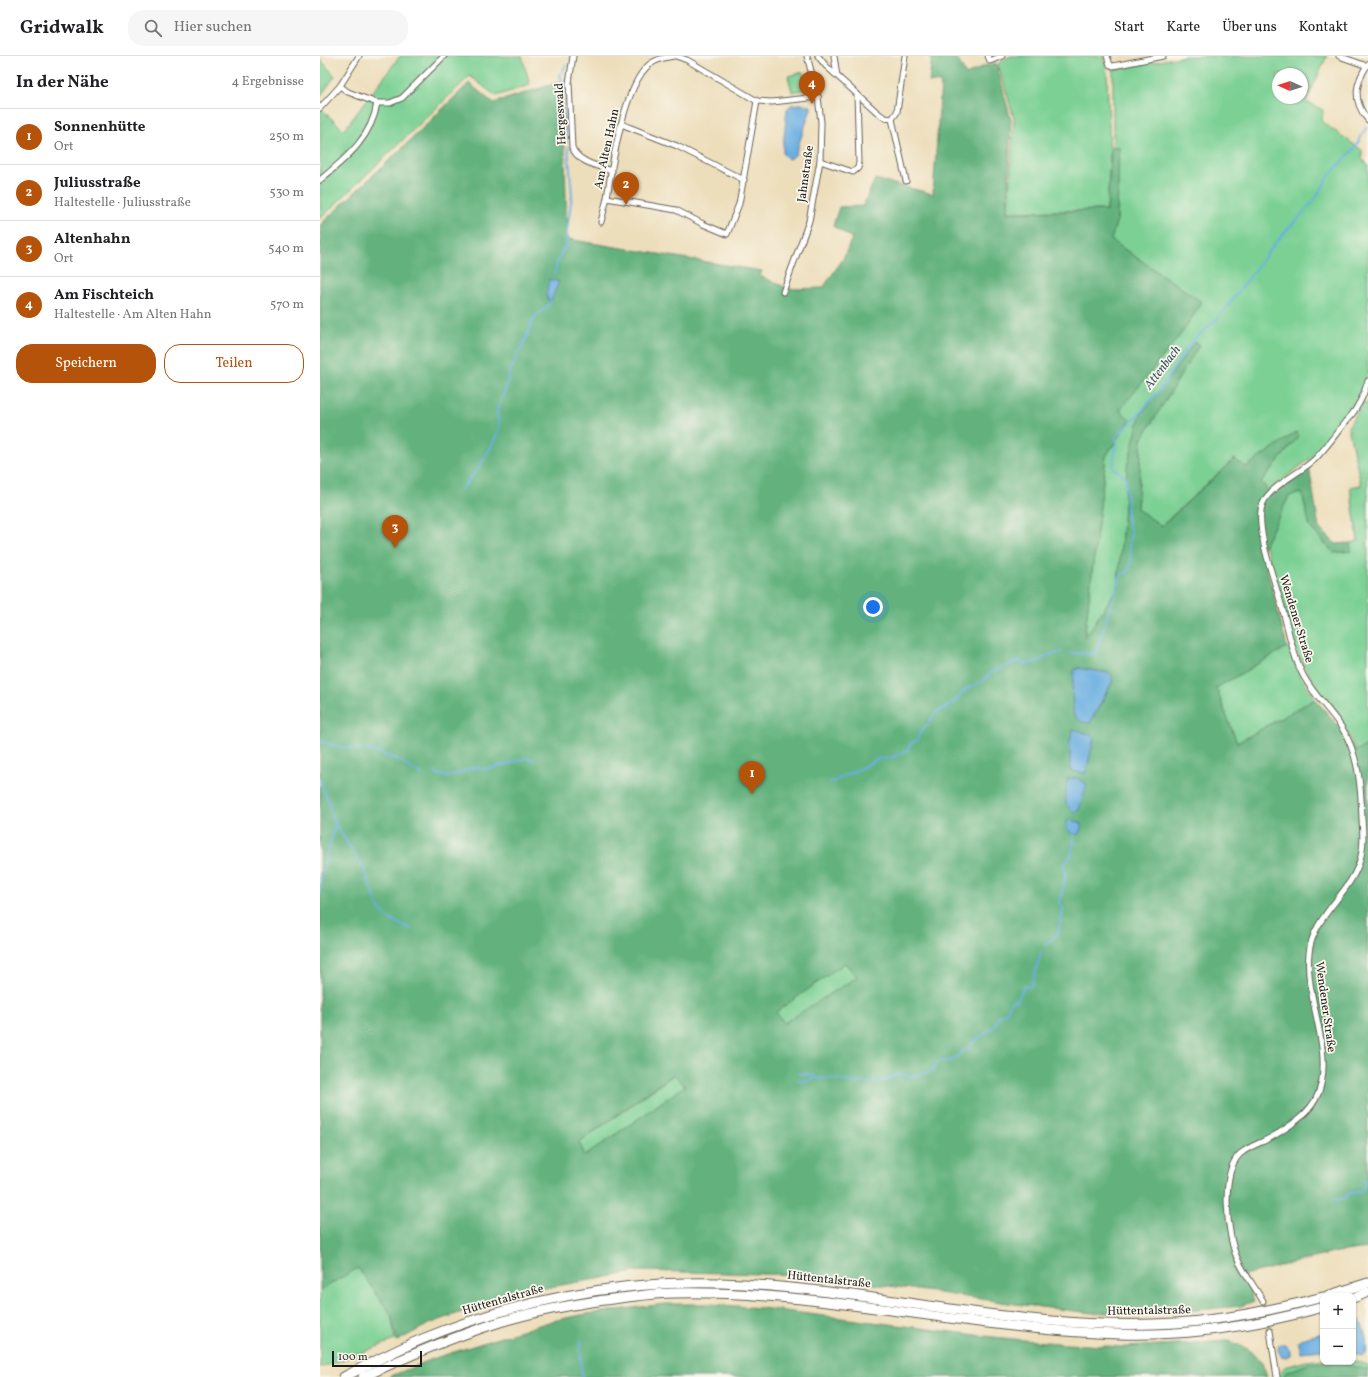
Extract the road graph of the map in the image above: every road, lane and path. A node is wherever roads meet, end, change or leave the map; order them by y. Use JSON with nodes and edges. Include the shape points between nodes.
{"nodes":[{"id":1,"x":359,"y":56,"type":"edge"},
{"id":2,"x":444,"y":56,"type":"edge"},
{"id":3,"x":573,"y":56,"type":"edge"},
{"id":4,"x":675,"y":56,"type":"edge"},
{"id":5,"x":807,"y":56,"type":"edge"},
{"id":6,"x":818,"y":56,"type":"edge"},
{"id":7,"x":834,"y":56,"type":"edge"},
{"id":8,"x":905,"y":56,"type":"edge"},
{"id":9,"x":988,"y":56,"type":"edge"},
{"id":10,"x":1002,"y":56,"type":"edge"},
{"id":11,"x":1107,"y":56,"type":"edge"},
{"id":12,"x":1162,"y":56,"type":"edge"},
{"id":13,"x":1339,"y":56,"type":"edge"},
{"id":14,"x":1367,"y":65,"type":"edge"},
{"id":15,"x":837,"y":76,"type":"junction"},
{"id":16,"x":340,"y":86,"type":"junction"},
{"id":17,"x":857,"y":94,"type":"junction"},
{"id":18,"x":818,"y":97,"type":"junction"},
{"id":19,"x":757,"y":101,"type":"junction"},
{"id":20,"x":377,"y":103,"type":"junction"},
{"id":21,"x":320,"y":108,"type":"edge"},
{"id":22,"x":892,"y":119,"type":"junction"},
{"id":23,"x":1368,"y":120,"type":"edge"},
{"id":24,"x":621,"y":124,"type":"junction"},
{"id":25,"x":820,"y":161,"type":"junction"},
{"id":26,"x":612,"y":171,"type":"junction"},
{"id":27,"x":320,"y":180,"type":"edge"},
{"id":28,"x":744,"y":180,"type":"junction"},
{"id":29,"x":906,"y":181,"type":"dead end"},
{"id":30,"x":607,"y":198,"type":"junction"},
{"id":31,"x":600,"y":222,"type":"dead end"},
{"id":32,"x":783,"y":292,"type":"dead end"},
{"id":33,"x":1368,"y":381,"type":"edge"},
{"id":34,"x":1368,"y":1282,"type":"edge"},
{"id":35,"x":1368,"y":1292,"type":"edge"},
{"id":36,"x":1336,"y":1293,"type":"edge"},
{"id":37,"x":1356,"y":1297,"type":"edge"},
{"id":38,"x":1320,"y":1298,"type":"edge"},
{"id":39,"x":1263,"y":1301,"type":"tunnel mouth"},
{"id":40,"x":1320,"y":1308,"type":"edge"},
{"id":41,"x":1270,"y":1331,"type":"tunnel mouth"},
{"id":42,"x":344,"y":1377,"type":"edge"},
{"id":43,"x":363,"y":1377,"type":"edge"},
{"id":44,"x":1277,"y":1377,"type":"edge"}],
"edges":[{"from":1,"to":16,"type":"street"},
{"from":2,"to":20,"type":"street","via":[[402,98],[390,103]]},
{"from":3,"to":26,"type":"street","name":"Hergeswald","via":[[569,83],[572,147],[574,152],[586,161]]},
{"from":4,"to":19,"type":"street","name":"Am Alten Hahn","via":[[687,60]]},
{"from":4,"to":24,"type":"street","name":"Am Alten Hahn","via":[[657,60],[646,68],[628,102]]},
{"from":5,"to":18,"type":"street","name":"Jahnstraße"},
{"from":6,"to":15,"type":"street"},
{"from":7,"to":15,"type":"street"},
{"from":8,"to":22,"type":"street","via":[[897,112]]},
{"from":9,"to":10,"type":"street","via":[[990,61]]},
{"from":11,"to":12,"type":"street","via":[[1110,65]]},
{"from":13,"to":14,"type":"street"},
{"from":14,"to":23,"type":"street","via":[[1359,78],[1357,88],[1359,107]]},
{"from":15,"to":17,"type":"street"},
{"from":16,"to":20,"type":"street","via":[[348,92]]},
{"from":16,"to":21,"type":"street"},
{"from":17,"to":22,"type":"street","via":[[885,118]]},
{"from":17,"to":25,"type":"street","via":[[860,162],[858,168],[853,172]]},
{"from":18,"to":19,"type":"street","name":"Am Alten Hahn"},
{"from":18,"to":25,"type":"street","name":"Jahnstraße","via":[[821,122]]},
{"from":19,"to":28,"type":"street"},
{"from":20,"to":27,"type":"street","via":[[363,139]]},
{"from":22,"to":29,"type":"street"},
{"from":24,"to":26,"type":"street","name":"Am Alten Hahn"},
{"from":24,"to":28,"type":"street","via":[[677,146]]},
{"from":25,"to":32,"type":"street","name":"Jahnstraße","via":[[809,221]]},
{"from":26,"to":30,"type":"street","name":"Am Alten Hahn"},
{"from":28,"to":30,"type":"street","via":[[739,204],[727,234],[676,210]]},
{"from":30,"to":31,"type":"street","name":"Am Alten Hahn"},
{"from":33,"to":39,"type":"street","name":"Wendener Straße","via":[[1359,404],[1330,443],[1314,460],[1272,491],[1263,503],[1261,515],[1264,546],[1294,652],[1303,675],[1344,731],[1355,756],[1361,786],[1363,847],[1354,876],[1318,926],[1309,950],[1309,979],[1322,1053],[1319,1092],[1310,1108],[1294,1122],[1273,1137],[1243,1151],[1233,1162],[1229,1176],[1231,1240],[1238,1261]]},
{"from":34,"to":36,"type":"highway"},
{"from":35,"to":37,"type":"highway"},
{"from":38,"to":42,"type":"highway","name":"Hüttentalstraße","via":[[1254,1314],[1210,1320],[1173,1324],[1122,1324],[1017,1317],[845,1293],[764,1286],[718,1283],[630,1287],[543,1301],[495,1313],[419,1340]]},
{"from":40,"to":43,"type":"highway","name":"Hüttentalstraße","via":[[1247,1325],[1174,1333],[1122,1334],[1014,1327],[844,1303],[718,1293],[671,1293],[591,1302],[545,1310],[500,1322],[423,1350]]},
{"from":41,"to":44,"type":"street"}]}
